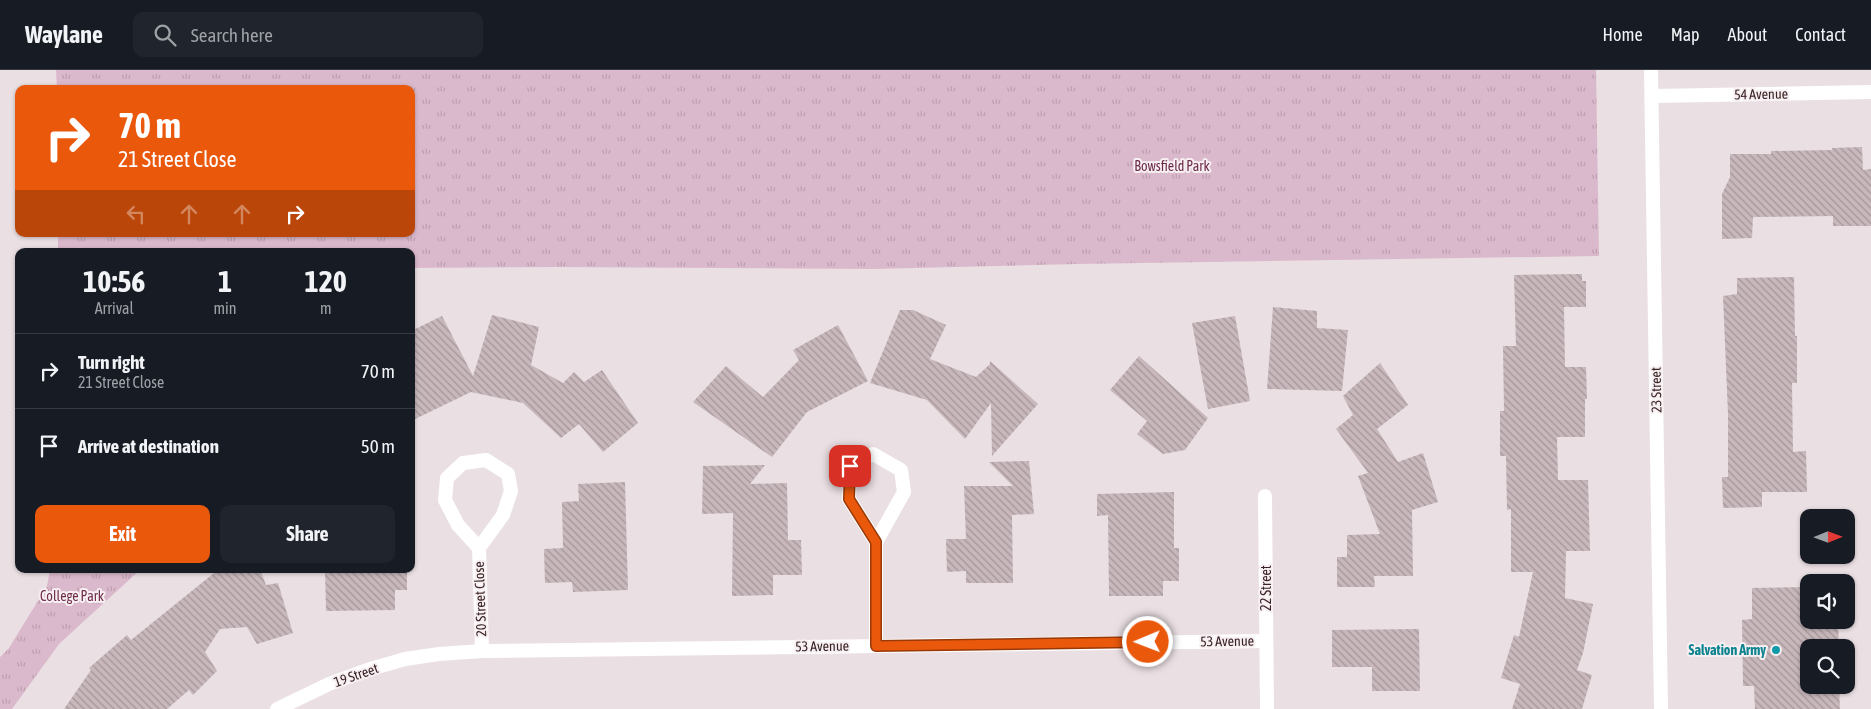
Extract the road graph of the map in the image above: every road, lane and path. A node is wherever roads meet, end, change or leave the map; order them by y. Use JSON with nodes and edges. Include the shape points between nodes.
{"nodes":[{"id":1,"x":1651,"y":70,"type":"edge"},
{"id":2,"x":1871,"y":92,"type":"edge"},
{"id":3,"x":1652,"y":96,"type":"junction"},
{"id":4,"x":1265,"y":496,"type":"dead end"},
{"id":5,"x":876,"y":542,"type":"junction"},
{"id":6,"x":479,"y":548,"type":"junction"},
{"id":7,"x":1266,"y":641,"type":"junction"},
{"id":8,"x":876,"y":646,"type":"junction"},
{"id":9,"x":482,"y":650,"type":"junction"},
{"id":10,"x":439,"y":654,"type":"joint"},
{"id":11,"x":277,"y":709,"type":"edge"},
{"id":12,"x":1267,"y":709,"type":"edge"},
{"id":13,"x":1661,"y":709,"type":"edge"}],
"edges":[{"from":1,"to":3,"type":"street","name":"23 Street"},
{"from":2,"to":3,"type":"street","name":"54 Avenue"},
{"from":3,"to":13,"type":"street","name":"23 Street"},
{"from":4,"to":7,"type":"street","name":"22 Street"},
{"from":5,"to":5,"type":"street","via":[[904,492],[901,470],[873,454],[850,466],[849,499]]},
{"from":5,"to":8,"type":"street"},
{"from":6,"to":6,"type":"street","name":"20 Street Close","via":[[458,525],[445,500],[446,478],[463,464],[486,460],[508,474],[511,491],[503,515]]},
{"from":6,"to":9,"type":"street","name":"20 Street Close"},
{"from":7,"to":8,"type":"street","name":"53 Avenue"},
{"from":7,"to":12,"type":"street","name":"22 Street"},
{"from":8,"to":9,"type":"street","name":"53 Avenue"},
{"from":9,"to":10,"type":"street","name":"53 Avenue"},
{"from":10,"to":11,"type":"street","name":"19 Street","via":[[367,670]]}]}
